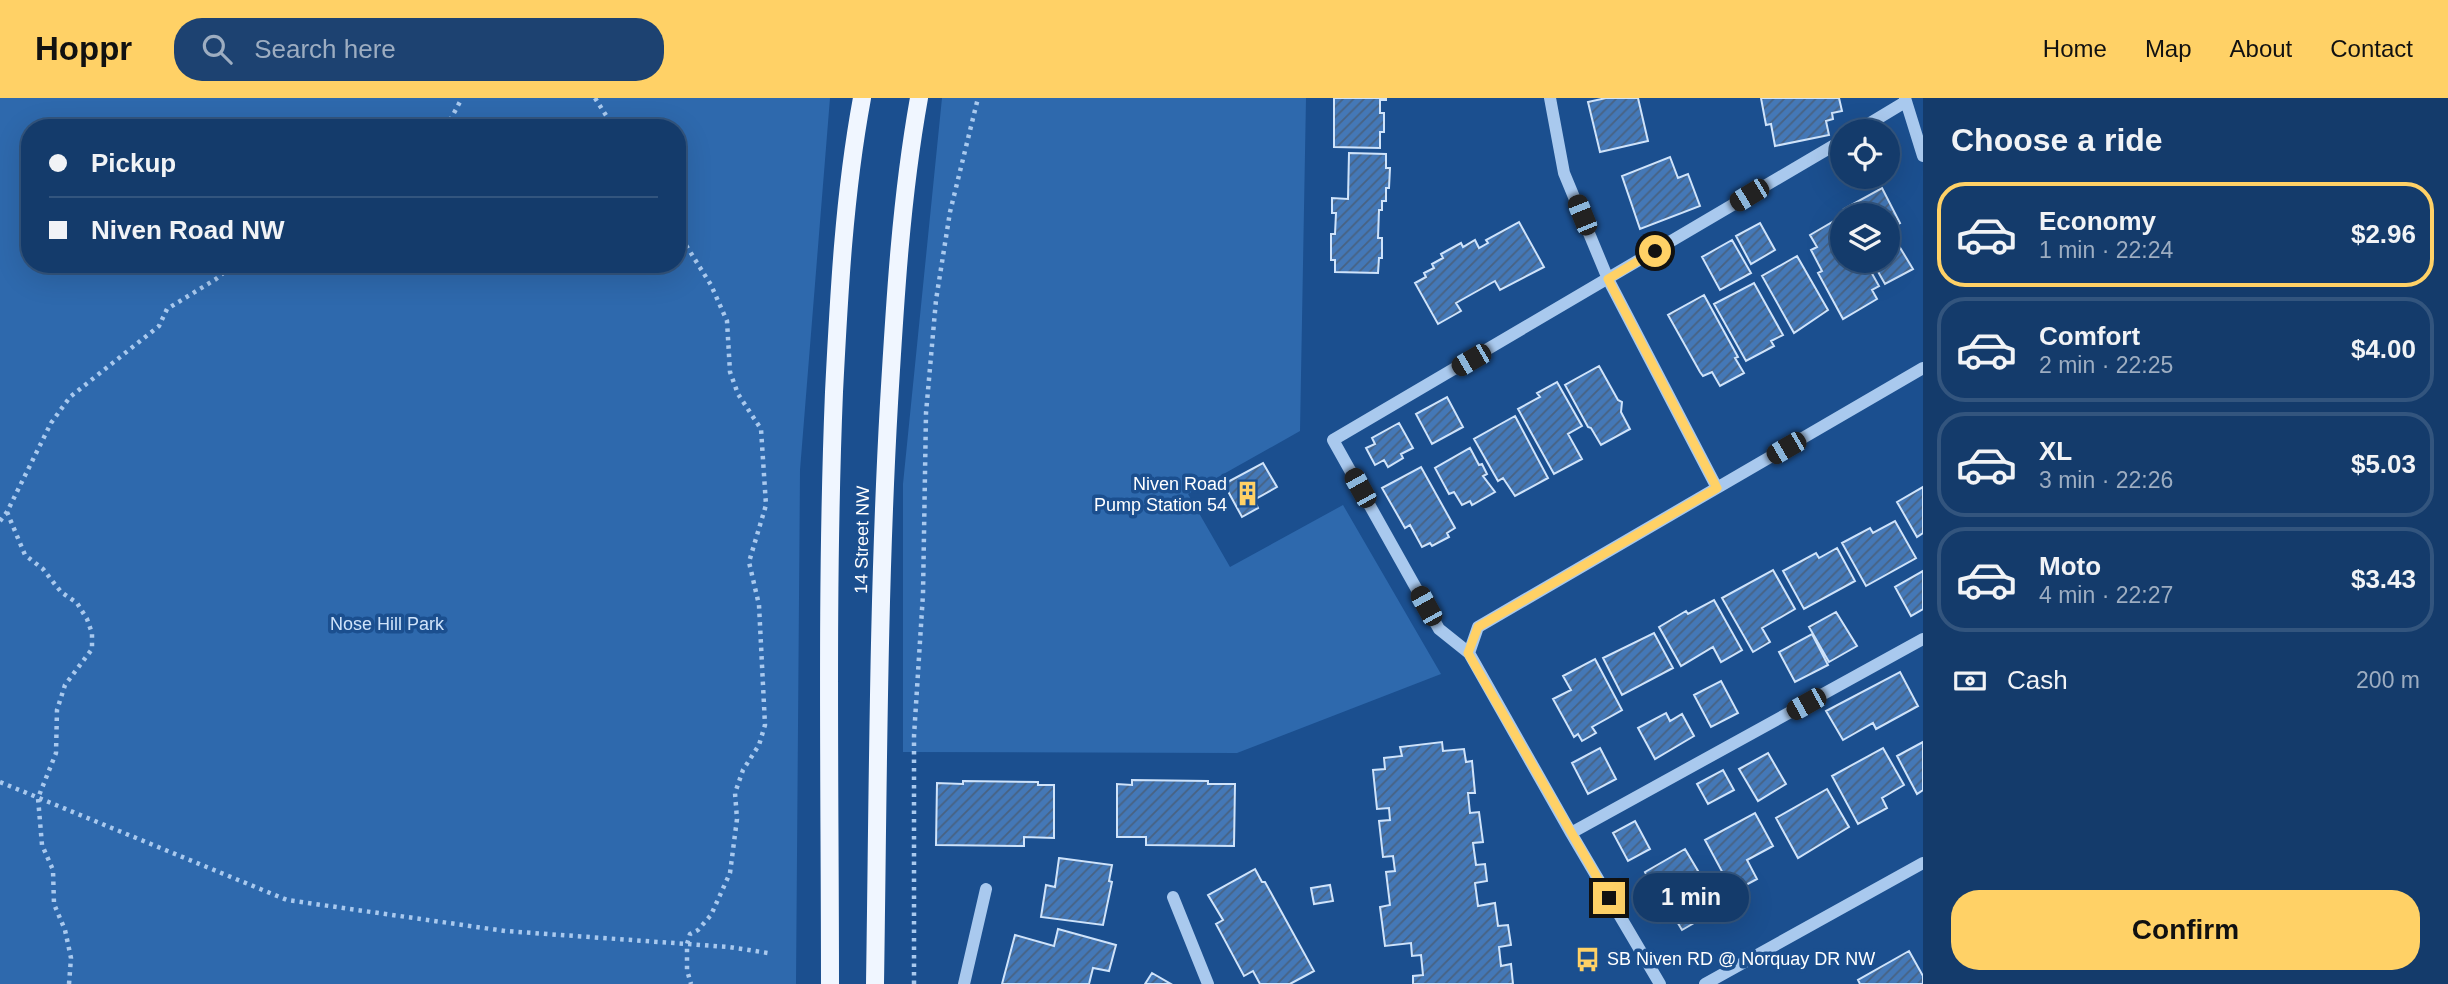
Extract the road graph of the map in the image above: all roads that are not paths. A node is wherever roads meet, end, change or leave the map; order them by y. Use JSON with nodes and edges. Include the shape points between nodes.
{"nodes":[{"id":1,"x":862,"y":98,"type":"edge"},
{"id":2,"x":919,"y":98,"type":"edge"},
{"id":3,"x":1550,"y":98,"type":"edge"},
{"id":4,"x":1905,"y":100,"type":"edge"},
{"id":5,"x":1876,"y":119,"type":"edge"},
{"id":6,"x":1830,"y":147,"type":"edge"},
{"id":7,"x":1923,"y":156,"type":"edge"},
{"id":8,"x":1608,"y":279,"type":"junction"},
{"id":9,"x":1923,"y":368,"type":"edge"},
{"id":10,"x":1717,"y":488,"type":"junction"},
{"id":11,"x":1923,"y":639,"type":"edge"},
{"id":12,"x":1468,"y":653,"type":"junction"},
{"id":13,"x":1571,"y":833,"type":"junction"},
{"id":14,"x":1923,"y":863,"type":"edge"},
{"id":15,"x":986,"y":889,"type":"dead end"},
{"id":16,"x":1173,"y":897,"type":"dead end"},
{"id":17,"x":830,"y":984,"type":"edge"},
{"id":18,"x":874,"y":984,"type":"edge"},
{"id":19,"x":964,"y":984,"type":"edge"},
{"id":20,"x":1208,"y":984,"type":"edge"},
{"id":21,"x":1660,"y":984,"type":"edge"},
{"id":22,"x":1705,"y":984,"type":"edge"}],
"edges":[{"from":1,"to":17,"type":"main road","name":"14 Street NW","via":[[838,305],[830,494]]},
{"from":2,"to":18,"type":"main road","name":"14 Street NW","via":[[894,305],[884,490]]},
{"from":3,"to":8,"type":"street","via":[[1564,173]]},
{"from":4,"to":5,"type":"street"},
{"from":4,"to":7,"type":"street"},
{"from":6,"to":8,"type":"street"},
{"from":8,"to":10,"type":"street"},
{"from":8,"to":12,"type":"street","via":[[1333,440],[1439,629]]},
{"from":9,"to":10,"type":"street"},
{"from":10,"to":12,"type":"street","via":[[1478,627]]},
{"from":11,"to":13,"type":"street"},
{"from":12,"to":13,"type":"street"},
{"from":13,"to":21,"type":"street"},
{"from":14,"to":22,"type":"street"},
{"from":15,"to":19,"type":"street"},
{"from":16,"to":20,"type":"street"}]}
